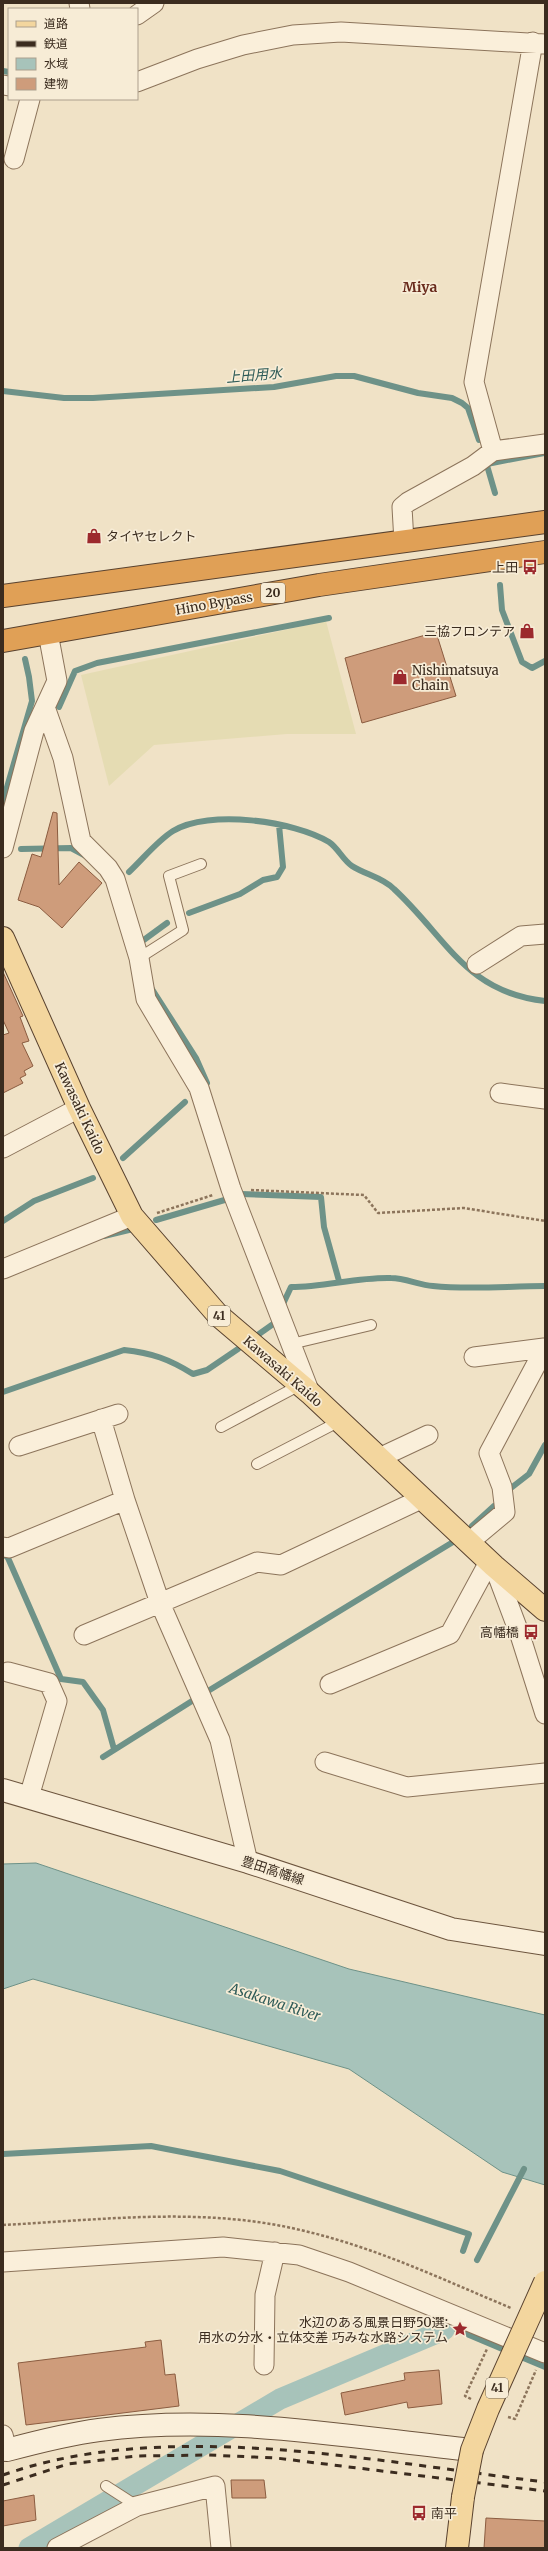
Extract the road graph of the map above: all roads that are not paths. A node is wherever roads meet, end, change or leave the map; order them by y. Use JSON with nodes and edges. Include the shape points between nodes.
{"nodes":[{"id":1,"x":154,"y":3,"type":"edge"},
{"id":2,"x":138,"y":15,"type":"edge"},
{"id":3,"x":539,"y":43,"type":"edge"},
{"id":4,"x":138,"y":82,"type":"edge"},
{"id":5,"x":30,"y":100,"type":"edge"},
{"id":6,"x":14,"y":159,"type":"dead end"},
{"id":7,"x":545,"y":444,"type":"edge"},
{"id":8,"x":493,"y":451,"type":"junction"},
{"id":9,"x":545,"y":522,"type":"edge"},
{"id":10,"x":404,"y":542,"type":"junction"},
{"id":11,"x":545,"y":552,"type":"edge"},
{"id":12,"x":3,"y":596,"type":"edge"},
{"id":13,"x":48,"y":633,"type":"junction"},
{"id":14,"x":3,"y":641,"type":"edge"},
{"id":15,"x":45,"y":707,"type":"junction"},
{"id":16,"x":3,"y":848,"type":"edge"},
{"id":17,"x":201,"y":864,"type":"dead end"},
{"id":18,"x":545,"y":934,"type":"edge"},
{"id":19,"x":3,"y":938,"type":"edge"},
{"id":20,"x":139,"y":958,"type":"junction"},
{"id":21,"x":477,"y":964,"type":"dead end"},
{"id":22,"x":500,"y":1093,"type":"dead end"},
{"id":23,"x":545,"y":1099,"type":"edge"},
{"id":24,"x":79,"y":1108,"type":"junction"},
{"id":25,"x":3,"y":1148,"type":"edge"},
{"id":26,"x":132,"y":1216,"type":"junction"},
{"id":27,"x":3,"y":1269,"type":"edge"},
{"id":28,"x":371,"y":1325,"type":"dead end"},
{"id":29,"x":291,"y":1344,"type":"junction"},
{"id":30,"x":545,"y":1348,"type":"edge"},
{"id":31,"x":474,"y":1357,"type":"dead end"},
{"id":32,"x":305,"y":1389,"type":"junction"},
{"id":33,"x":340,"y":1421,"type":"junction"},
{"id":34,"x":220,"y":1427,"type":"dead end"},
{"id":35,"x":428,"y":1435,"type":"dead end"},
{"id":36,"x":19,"y":1446,"type":"dead end"},
{"id":37,"x":379,"y":1458,"type":"junction"},
{"id":38,"x":257,"y":1464,"type":"dead end"},
{"id":39,"x":125,"y":1500,"type":"junction"},
{"id":40,"x":421,"y":1500,"type":"junction"},
{"id":41,"x":468,"y":1543,"type":"junction"},
{"id":42,"x":3,"y":1547,"type":"edge"},
{"id":43,"x":491,"y":1564,"type":"junction"},
{"id":44,"x":160,"y":1602,"type":"junction"},
{"id":45,"x":545,"y":1610,"type":"edge"},
{"id":46,"x":84,"y":1636,"type":"dead end"},
{"id":47,"x":8,"y":1672,"type":"dead end"},
{"id":48,"x":330,"y":1684,"type":"dead end"},
{"id":49,"x":545,"y":1714,"type":"edge"},
{"id":50,"x":325,"y":1762,"type":"dead end"},
{"id":51,"x":545,"y":1773,"type":"edge"},
{"id":52,"x":3,"y":1790,"type":"edge"},
{"id":53,"x":30,"y":1798,"type":"junction"},
{"id":54,"x":248,"y":1862,"type":"junction"},
{"id":55,"x":545,"y":1944,"type":"edge"},
{"id":56,"x":275,"y":2252,"type":"junction"},
{"id":57,"x":3,"y":2262,"type":"edge"},
{"id":58,"x":545,"y":2282,"type":"edge"},
{"id":59,"x":545,"y":2353,"type":"edge"},
{"id":60,"x":264,"y":2365,"type":"dead end"},
{"id":61,"x":4,"y":2445,"type":"edge"},
{"id":62,"x":472,"y":2450,"type":"junction"},
{"id":63,"x":106,"y":2486,"type":"dead end"},
{"id":64,"x":132,"y":2503,"type":"junction"},
{"id":65,"x":57,"y":2548,"type":"edge"},
{"id":66,"x":221,"y":2548,"type":"edge"},
{"id":67,"x":457,"y":2548,"type":"edge"}],
"edges":[{"from":1,"to":2,"type":"street"},
{"from":3,"to":4,"type":"street","via":[[341,32],[293,34],[197,59]]},
{"from":3,"to":8,"type":"street","via":[[474,382]]},
{"from":5,"to":6,"type":"street"},
{"from":7,"to":8,"type":"street"},
{"from":8,"to":10,"type":"street","via":[[402,507]]},
{"from":9,"to":10,"type":"highway"},
{"from":10,"to":12,"type":"highway"},
{"from":11,"to":13,"type":"highway","name":"Hino Bypass","number":"20","via":[[319,585]]},
{"from":13,"to":14,"type":"highway","name":"Hino Bypass","number":"20"},
{"from":13,"to":15,"type":"street","via":[[57,681]]},
{"from":15,"to":16,"type":"street","via":[[34,731]]},
{"from":15,"to":20,"type":"street","via":[[62,758],[81,841],[108,868],[115,879]]},
{"from":17,"to":20,"type":"lane","via":[[170,876],[183,930]]},
{"from":18,"to":21,"type":"street","via":[[521,936]]},
{"from":19,"to":24,"type":"main road","name":"Kawasaki Kaido","number":"41"},
{"from":20,"to":29,"type":"street","via":[[146,999],[199,1088],[231,1189]]},
{"from":22,"to":23,"type":"street"},
{"from":24,"to":25,"type":"street"},
{"from":24,"to":26,"type":"main road","name":"Kawasaki Kaido","number":"41"},
{"from":26,"to":27,"type":"street"},
{"from":26,"to":32,"type":"main road","name":"Kawasaki Kaido","number":"41","via":[[218,1315]]},
{"from":28,"to":29,"type":"lane"},
{"from":29,"to":32,"type":"street"},
{"from":30,"to":31,"type":"street"},
{"from":30,"to":41,"type":"street","via":[[489,1453],[502,1487],[505,1512]]},
{"from":32,"to":33,"type":"main road","name":"Kawasaki Kaido","number":"41"},
{"from":32,"to":34,"type":"lane"},
{"from":33,"to":37,"type":"main road","name":"Kawasaki Kaido","number":"41"},
{"from":33,"to":38,"type":"lane"},
{"from":35,"to":37,"type":"street"},
{"from":36,"to":39,"type":"street","via":[[109,1416]]},
{"from":37,"to":40,"type":"main road","name":"Kawasaki Kaido","number":"41"},
{"from":39,"to":42,"type":"street","via":[[9,1548]]},
{"from":39,"to":44,"type":"street"},
{"from":40,"to":41,"type":"main road","name":"Kawasaki Kaido","number":"41"},
{"from":40,"to":44,"type":"street","via":[[281,1565],[257,1562]]},
{"from":41,"to":43,"type":"main road","name":"Kawasaki Kaido","number":"41"},
{"from":43,"to":45,"type":"main road","name":"Kawasaki Kaido","number":"41"},
{"from":43,"to":48,"type":"street","via":[[450,1634]]},
{"from":43,"to":49,"type":"street","via":[[520,1635]]},
{"from":44,"to":46,"type":"street"},
{"from":44,"to":54,"type":"street","via":[[220,1740]]},
{"from":47,"to":53,"type":"street","via":[[48,1683],[57,1701]]},
{"from":50,"to":51,"type":"street","via":[[407,1787]]},
{"from":52,"to":53,"type":"main road","name":"豊田高幡線"},
{"from":53,"to":54,"type":"main road","name":"豊田高幡線"},
{"from":54,"to":55,"type":"main road","name":"豊田高幡線","via":[[451,1928]]},
{"from":56,"to":57,"type":"street","via":[[223,2247],[188,2248]]},
{"from":56,"to":59,"type":"street","via":[[330,2264]]},
{"from":56,"to":60,"type":"street","via":[[265,2295]]},
{"from":58,"to":62,"type":"main road","number":"41","bridge":true},
{"from":61,"to":62,"type":"main road","via":[[98,2430],[170,2424],[326,2431]]},
{"from":62,"to":67,"type":"main road","number":"41","bridge":true},
{"from":63,"to":64,"type":"lane"},
{"from":64,"to":65,"type":"street"},
{"from":64,"to":66,"type":"street","via":[[215,2486]]}]}
